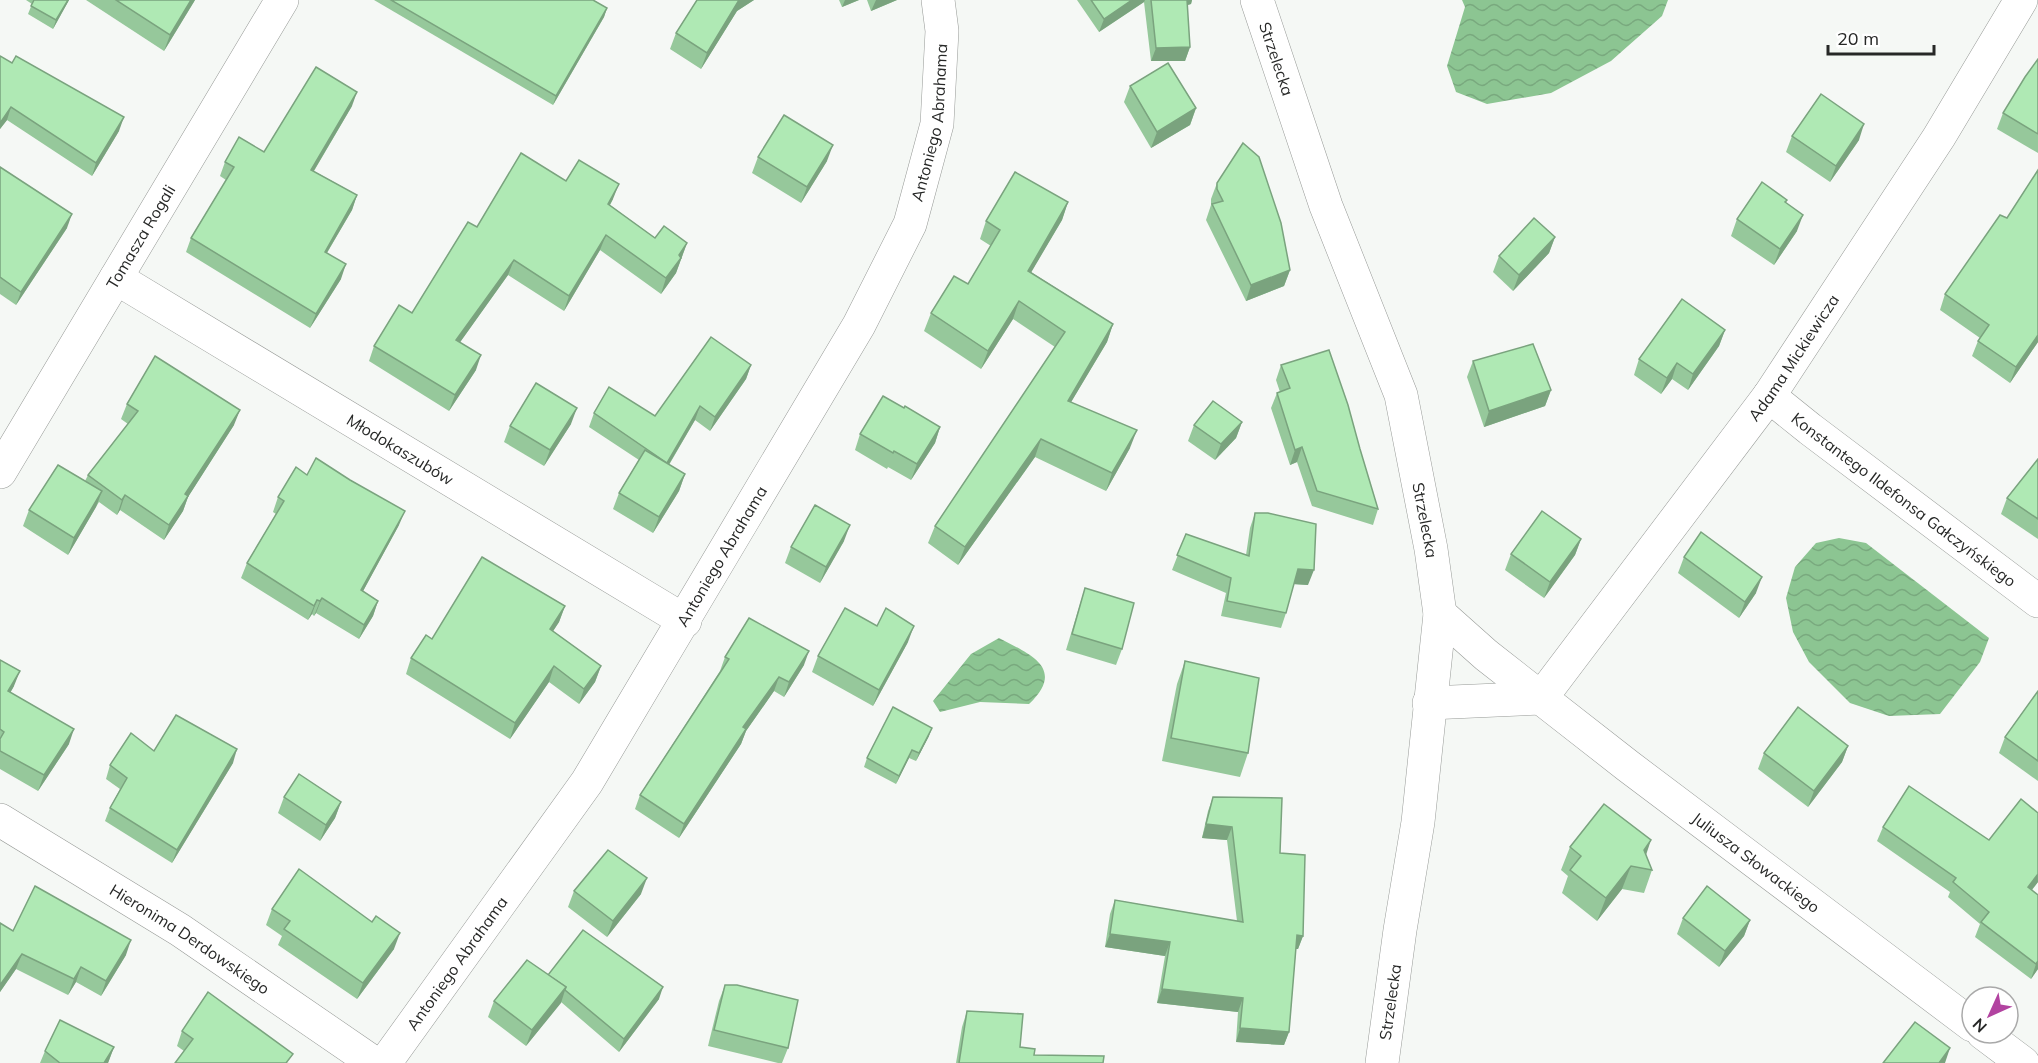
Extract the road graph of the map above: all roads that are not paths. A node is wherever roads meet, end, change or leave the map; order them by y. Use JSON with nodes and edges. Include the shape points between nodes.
{"nodes":[{"id":1,"x":282,"y":0,"type":"edge"},
{"id":2,"x":938,"y":0,"type":"edge"},
{"id":3,"x":1257,"y":0,"type":"edge"},
{"id":4,"x":2021,"y":0,"type":"edge"},
{"id":5,"x":116,"y":278,"type":"junction"},
{"id":6,"x":1769,"y":396,"type":"junction"},
{"id":7,"x":0,"y":472,"type":"edge"},
{"id":8,"x":2038,"y":601,"type":"edge"},
{"id":9,"x":1440,"y":614,"type":"junction"},
{"id":10,"x":685,"y":621,"type":"junction"},
{"id":11,"x":1541,"y":698,"type":"junction"},
{"id":12,"x":1429,"y":703,"type":"junction"},
{"id":13,"x":0,"y":820,"type":"edge"},
{"id":14,"x":1960,"y":1016,"type":"edge"},
{"id":15,"x":1999,"y":1045,"type":"edge"},
{"id":16,"x":374,"y":1063,"type":"edge"},
{"id":17,"x":385,"y":1063,"type":"edge"},
{"id":18,"x":1382,"y":1063,"type":"edge"},
{"id":19,"x":2023,"y":1063,"type":"edge"}],
"edges":[{"from":1,"to":5,"type":"street","name":"Tomasza Rogali"},
{"from":2,"to":10,"type":"street","name":"Antoniego Abrahama","via":[[942,31],[938,124],[910,224],[859,325]]},
{"from":3,"to":9,"type":"street","name":"Strzelecka","via":[[1326,206],[1401,395]]},
{"from":4,"to":6,"type":"street","name":"Adama Mickiewicza","via":[[1939,138]]},
{"from":5,"to":7,"type":"street","name":"Tomasza Rogali"},
{"from":5,"to":10,"type":"street","name":"Młodokaszubów"},
{"from":6,"to":8,"type":"street","name":"Konstantego Ildefonsa Gałczyńskiego"},
{"from":6,"to":11,"type":"street","name":"Adama Mickiewicza"},
{"from":9,"to":11,"type":"street","name":"Juliusza Słowackiego"},
{"from":9,"to":12,"type":"street","name":"Strzelecka"},
{"from":10,"to":17,"type":"street","name":"Antoniego Abrahama","via":[[587,782]]},
{"from":11,"to":12,"type":"street"},
{"from":11,"to":14,"type":"street","name":"Juliusza Słowackiego"},
{"from":12,"to":18,"type":"street","name":"Strzelecka","via":[[1418,822]]},
{"from":13,"to":16,"type":"street","name":"Hieronima Derdowskiego","via":[[180,930]]},
{"from":15,"to":19,"type":"street"}]}
